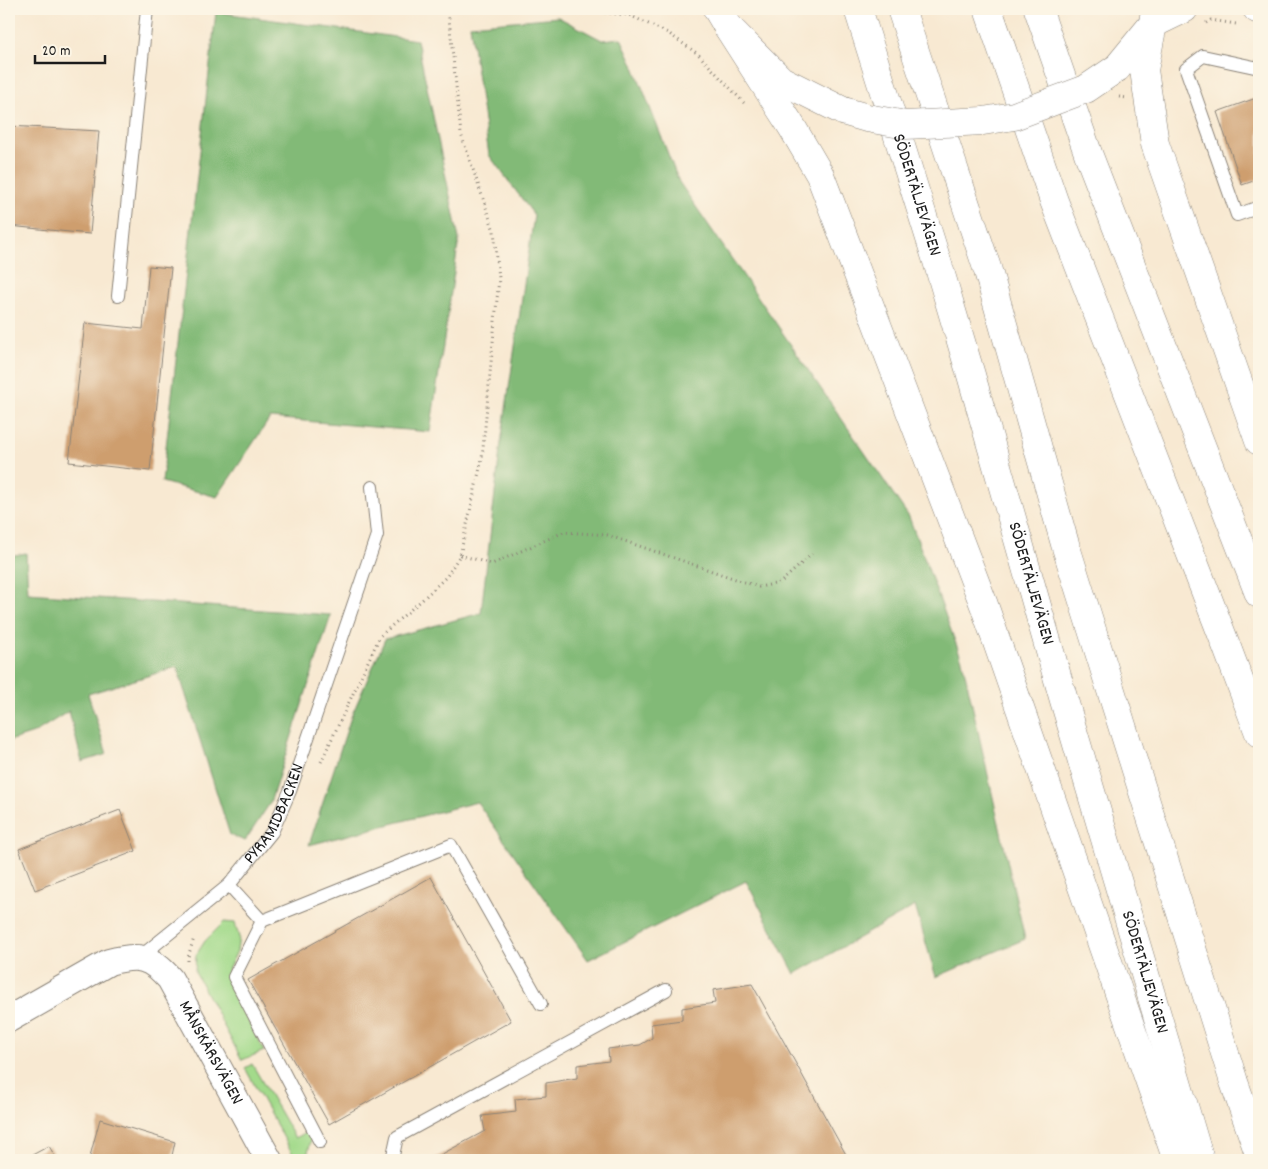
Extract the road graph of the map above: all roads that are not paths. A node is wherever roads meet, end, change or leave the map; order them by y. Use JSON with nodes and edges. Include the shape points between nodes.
{"nodes":[{"id":1,"x":147,"y":9,"type":"edge"},
{"id":2,"x":701,"y":9,"type":"edge"},
{"id":3,"x":858,"y":9,"type":"edge"},
{"id":4,"x":901,"y":9,"type":"edge"},
{"id":5,"x":988,"y":9,"type":"edge"},
{"id":6,"x":1038,"y":9,"type":"edge"},
{"id":7,"x":1184,"y":9,"type":"edge"},
{"id":8,"x":1154,"y":16,"type":"edge"},
{"id":9,"x":722,"y":18,"type":"edge"},
{"id":10,"x":1259,"y":68,"type":"edge"},
{"id":11,"x":1259,"y":207,"type":"edge"},
{"id":12,"x":118,"y":296,"type":"dead end"},
{"id":13,"x":1259,"y":441,"type":"edge"},
{"id":14,"x":372,"y":486,"type":"dead end"},
{"id":15,"x":1259,"y":594,"type":"edge"},
{"id":16,"x":1259,"y":733,"type":"edge"},
{"id":17,"x":229,"y":885,"type":"junction"},
{"id":18,"x":262,"y":921,"type":"junction"},
{"id":19,"x":140,"y":957,"type":"junction"},
{"id":20,"x":666,"y":990,"type":"dead end"},
{"id":21,"x":541,"y":1004,"type":"dead end"},
{"id":22,"x":9,"y":1019,"type":"edge"},
{"id":23,"x":320,"y":1142,"type":"dead end"},
{"id":24,"x":1259,"y":1154,"type":"edge"},
{"id":25,"x":269,"y":1160,"type":"edge"},
{"id":26,"x":392,"y":1160,"type":"edge"},
{"id":27,"x":1177,"y":1160,"type":"edge"},
{"id":28,"x":1200,"y":1160,"type":"edge"}],
"edges":[{"from":1,"to":12,"type":"lane"},
{"from":2,"to":9,"type":"main road"},
{"from":3,"to":28,"type":"main road","name":"SÖDERTÄLJEVÄGEN","via":[[962,346]]},
{"from":4,"to":24,"type":"main road","via":[[988,271],[1065,544]]},
{"from":5,"to":16,"type":"main road","via":[[1054,201]]},
{"from":6,"to":15,"type":"main road","via":[[1088,156]]},
{"from":7,"to":8,"type":"main road"},
{"from":8,"to":9,"type":"main road","bridge":true,"via":[[1118,68],[1086,89],[1014,116],[906,125],[843,111],[781,80]]},
{"from":8,"to":13,"type":"main road","via":[[1144,70],[1155,144]]},
{"from":9,"to":27,"type":"main road","via":[[820,174],[984,605]]},
{"from":10,"to":11,"type":"lane","via":[[1203,56],[1186,69],[1237,214]]},
{"from":14,"to":17,"type":"lane","name":"PYRAMIDBACKEN","via":[[377,535],[290,791],[272,832]]},
{"from":17,"to":18,"type":"lane"},
{"from":17,"to":19,"type":"lane","name":"PYRAMIDBACKEN"},
{"from":18,"to":21,"type":"lane","via":[[451,845]]},
{"from":18,"to":23,"type":"lane","via":[[234,977]]},
{"from":19,"to":22,"type":"street","via":[[124,957],[109,962]]},
{"from":19,"to":25,"type":"street","name":"MÅNSKÄRSVÄGEN","via":[[157,966],[170,979]]},
{"from":20,"to":26,"type":"lane","via":[[397,1137]]}]}
